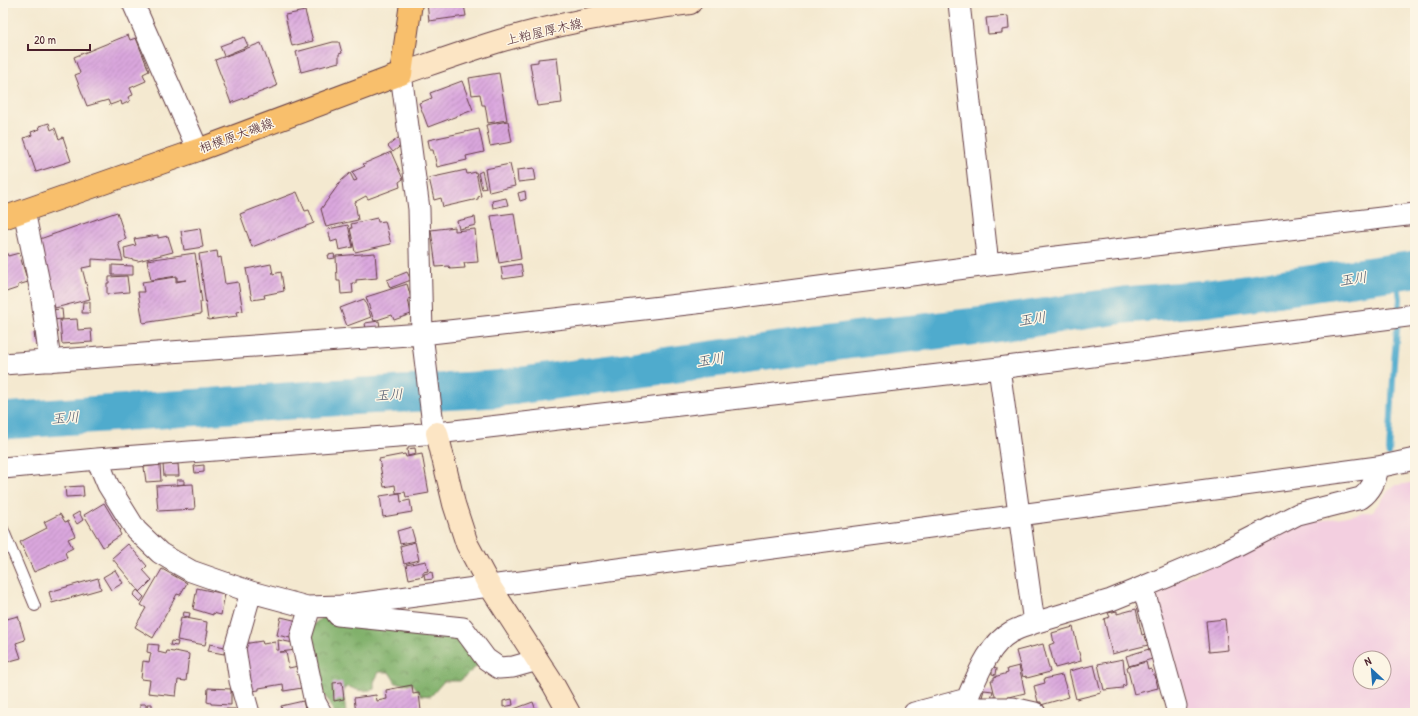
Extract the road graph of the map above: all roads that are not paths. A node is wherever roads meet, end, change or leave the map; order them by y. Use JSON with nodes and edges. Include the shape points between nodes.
{"nodes":[{"id":1,"x":133,"y":3,"type":"edge"},
{"id":2,"x":411,"y":3,"type":"edge"},
{"id":3,"x":690,"y":3,"type":"edge"},
{"id":4,"x":959,"y":3,"type":"edge"},
{"id":5,"x":401,"y":74,"type":"junction"},
{"id":6,"x":198,"y":150,"type":"junction"},
{"id":7,"x":24,"y":211,"type":"junction"},
{"id":8,"x":1415,"y":214,"type":"edge"},
{"id":9,"x":3,"y":218,"type":"edge"},
{"id":10,"x":988,"y":265,"type":"junction"},
{"id":11,"x":1413,"y":315,"type":"edge"},
{"id":12,"x":422,"y":336,"type":"junction"},
{"id":13,"x":50,"y":362,"type":"junction"},
{"id":14,"x":3,"y":364,"type":"edge"},
{"id":15,"x":999,"y":368,"type":"junction"},
{"id":16,"x":435,"y":430,"type":"junction"},
{"id":17,"x":97,"y":459,"type":"junction"},
{"id":18,"x":1415,"y":459,"type":"edge"},
{"id":19,"x":1378,"y":467,"type":"junction"},
{"id":20,"x":3,"y":468,"type":"edge"},
{"id":21,"x":1019,"y":515,"type":"junction"},
{"id":22,"x":3,"y":529,"type":"edge"},
{"id":23,"x":489,"y":585,"type":"junction"},
{"id":24,"x":1143,"y":587,"type":"junction"},
{"id":25,"x":251,"y":592,"type":"junction"},
{"id":26,"x":35,"y":606,"type":"dead end"},
{"id":27,"x":320,"y":607,"type":"junction"},
{"id":28,"x":1034,"y":623,"type":"junction"},
{"id":29,"x":538,"y":660,"type":"junction"},
{"id":30,"x":967,"y":699,"type":"junction"},
{"id":31,"x":1171,"y":711,"type":"edge"},
{"id":32,"x":249,"y":713,"type":"edge"},
{"id":33,"x":321,"y":713,"type":"edge"},
{"id":34,"x":569,"y":713,"type":"edge"},
{"id":35,"x":914,"y":713,"type":"edge"},
{"id":36,"x":1035,"y":713,"type":"edge"}],
"edges":[{"from":1,"to":6,"type":"street"},
{"from":2,"to":5,"type":"main road"},
{"from":3,"to":5,"type":"street","name":"上粕屋厚木線","via":[[641,9],[556,27],[497,42]]},
{"from":4,"to":10,"type":"street"},
{"from":5,"to":6,"type":"main road","name":"相模原大磯線"},
{"from":5,"to":12,"type":"street","via":[[419,209]]},
{"from":6,"to":7,"type":"main road","name":"相模原大磯線"},
{"from":7,"to":9,"type":"main road","name":"相模原大磯線"},
{"from":7,"to":13,"type":"street","via":[[41,292]]},
{"from":8,"to":10,"type":"street"},
{"from":10,"to":12,"type":"street"},
{"from":11,"to":15,"type":"street"},
{"from":12,"to":13,"type":"street"},
{"from":12,"to":16,"type":"street"},
{"from":13,"to":14,"type":"street"},
{"from":15,"to":16,"type":"street"},
{"from":15,"to":21,"type":"street"},
{"from":16,"to":17,"type":"street"},
{"from":16,"to":23,"type":"street","via":[[467,544]]},
{"from":17,"to":20,"type":"street"},
{"from":17,"to":25,"type":"street","via":[[108,485],[136,530],[160,553],[191,572]]},
{"from":18,"to":19,"type":"street"},
{"from":19,"to":21,"type":"street"},
{"from":19,"to":24,"type":"street","via":[[1377,477],[1368,493],[1361,498],[1298,514],[1216,556]]},
{"from":21,"to":23,"type":"street"},
{"from":21,"to":28,"type":"street"},
{"from":22,"to":26,"type":"lane"},
{"from":23,"to":27,"type":"street"},
{"from":23,"to":29,"type":"street"},
{"from":24,"to":28,"type":"street","via":[[1111,600]]},
{"from":24,"to":31,"type":"street"},
{"from":25,"to":27,"type":"street"},
{"from":25,"to":32,"type":"street","via":[[235,648],[240,681]]},
{"from":27,"to":29,"type":"street","via":[[338,615],[464,628],[486,659],[499,668]]},
{"from":27,"to":33,"type":"street","via":[[301,637],[315,702]]},
{"from":28,"to":30,"type":"street","via":[[1003,637],[989,654]]},
{"from":29,"to":34,"type":"street"},
{"from":30,"to":35,"type":"street"},
{"from":30,"to":36,"type":"street","via":[[975,708],[1013,708]]}]}
